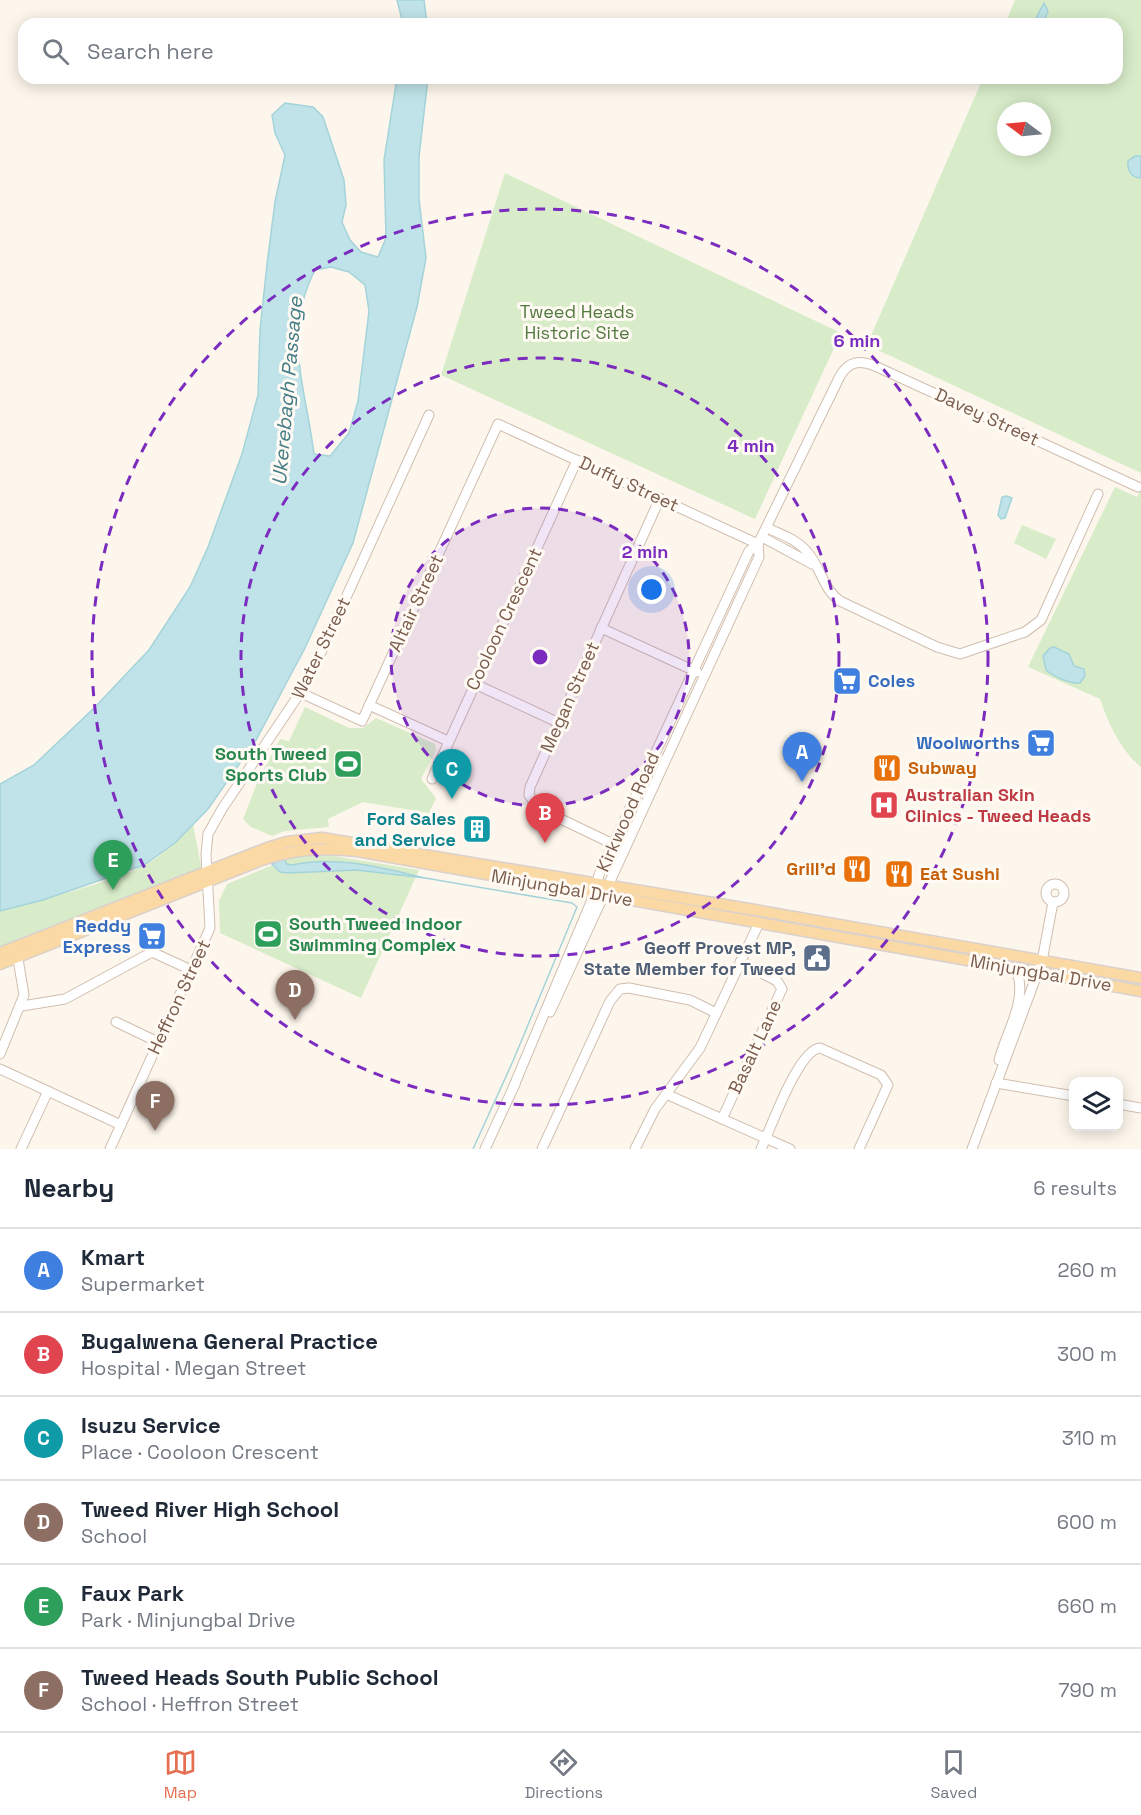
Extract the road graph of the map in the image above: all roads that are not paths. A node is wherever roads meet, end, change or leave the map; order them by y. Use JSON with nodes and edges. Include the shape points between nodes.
{"nodes":[{"id":1,"x":840,"y":376,"type":"joint"},
{"id":2,"x":429,"y":415,"type":"dead end"},
{"id":3,"x":498,"y":424,"type":"joint"},
{"id":4,"x":578,"y":460,"type":"junction"},
{"id":5,"x":1138,"y":487,"type":"dead end"},
{"id":6,"x":1098,"y":494,"type":"dead end"},
{"id":7,"x":660,"y":498,"type":"junction"},
{"id":8,"x":762,"y":536,"type":"junction"},
{"id":9,"x":601,"y":628,"type":"junction"},
{"id":10,"x":693,"y":670,"type":"junction"},
{"id":11,"x":705,"y":675,"type":"junction"},
{"id":12,"x":475,"y":684,"type":"junction"},
{"id":13,"x":301,"y":693,"type":"junction"},
{"id":14,"x":369,"y":705,"type":"junction"},
{"id":15,"x":557,"y":722,"type":"junction"},
{"id":16,"x":448,"y":741,"type":"junction"},
{"id":17,"x":432,"y":779,"type":"dead end"},
{"id":18,"x":613,"y":844,"type":"junction"},
{"id":19,"x":624,"y":849,"type":"junction"},
{"id":20,"x":208,"y":878,"type":"junction"},
{"id":21,"x":600,"y":889,"type":"junction"},
{"id":22,"x":1053,"y":902,"type":"dead end"},
{"id":23,"x":766,"y":912,"type":"junction"},
{"id":24,"x":759,"y":923,"type":"junction"},
{"id":25,"x":0,"y":953,"type":"edge"},
{"id":26,"x":18,"y":959,"type":"junction"},
{"id":27,"x":1042,"y":961,"type":"junction"},
{"id":28,"x":740,"y":962,"type":"junction"},
{"id":29,"x":0,"y":964,"type":"edge"},
{"id":30,"x":1009,"y":967,"type":"junction"},
{"id":31,"x":191,"y":970,"type":"junction"},
{"id":32,"x":1038,"y":972,"type":"junction"},
{"id":33,"x":1141,"y":978,"type":"edge"},
{"id":34,"x":1141,"y":991,"type":"edge"},
{"id":35,"x":22,"y":1006,"type":"junction"},
{"id":36,"x":716,"y":1013,"type":"junction"},
{"id":37,"x":116,"y":1022,"type":"dead end"},
{"id":38,"x":4,"y":1034,"type":"edge"},
{"id":39,"x":158,"y":1042,"type":"junction"},
{"id":40,"x":0,"y":1054,"type":"edge"},
{"id":41,"x":0,"y":1069,"type":"edge"},
{"id":42,"x":998,"y":1080,"type":"junction"},
{"id":43,"x":48,"y":1091,"type":"junction"},
{"id":44,"x":666,"y":1094,"type":"junction"},
{"id":45,"x":1069,"y":1095,"type":"edge"},
{"id":46,"x":1123,"y":1105,"type":"edge"},
{"id":47,"x":1141,"y":1108,"type":"edge"},
{"id":48,"x":722,"y":1119,"type":"junction"},
{"id":49,"x":121,"y":1125,"type":"junction"},
{"id":50,"x":766,"y":1138,"type":"junction"},
{"id":51,"x":21,"y":1149,"type":"edge"},
{"id":52,"x":110,"y":1149,"type":"edge"},
{"id":53,"x":485,"y":1149,"type":"edge"},
{"id":54,"x":542,"y":1149,"type":"edge"},
{"id":55,"x":636,"y":1149,"type":"edge"},
{"id":56,"x":761,"y":1149,"type":"edge"},
{"id":57,"x":790,"y":1149,"type":"edge"},
{"id":58,"x":859,"y":1149,"type":"edge"},
{"id":59,"x":972,"y":1149,"type":"edge"}],
"edges":[{"from":1,"to":5,"type":"street","name":"Davey Street","via":[[853,363],[875,366]]},
{"from":1,"to":8,"type":"street","name":"Kirkwood Road"},
{"from":2,"to":13,"type":"street","name":"Water Street"},
{"from":3,"to":4,"type":"street","name":"Duffy Street"},
{"from":3,"to":14,"type":"street","name":"Altair Street"},
{"from":4,"to":7,"type":"street","name":"Duffy Street"},
{"from":4,"to":12,"type":"street","name":"Cooloon Crescent"},
{"from":6,"to":8,"type":"street","name":"Duffy Street","via":[[1041,620],[1025,632],[973,651],[950,652],[840,601],[800,545]]},
{"from":7,"to":8,"type":"street","name":"Duffy Street"},
{"from":7,"to":9,"type":"street","name":"Megan Street"},
{"from":8,"to":10,"type":"street","name":"Kirkwood Road","via":[[749,551]]},
{"from":8,"to":11,"type":"street","name":"Kirkwood Road","via":[[759,557]]},
{"from":9,"to":10,"type":"street"},
{"from":9,"to":15,"type":"street","name":"Megan Street"},
{"from":10,"to":11,"type":"street"},
{"from":10,"to":18,"type":"street","name":"Kirkwood Road"},
{"from":11,"to":19,"type":"street","name":"Kirkwood Road"},
{"from":12,"to":15,"type":"street"},
{"from":12,"to":16,"type":"street","name":"Cooloon Crescent"},
{"from":13,"to":14,"type":"street","via":[[362,721]]},
{"from":13,"to":20,"type":"street","name":"Water Street","via":[[215,820],[206,844]]},
{"from":14,"to":16,"type":"street"},
{"from":15,"to":18,"type":"street","name":"Megan Street","via":[[529,795],[538,808]]},
{"from":16,"to":17,"type":"street","name":"Cooloon Crescent"},
{"from":18,"to":19,"type":"street","name":"Megan Street"},
{"from":18,"to":21,"type":"street","name":"Kirkwood Road"},
{"from":19,"to":21,"type":"street","name":"Kirkwood Road"},
{"from":20,"to":21,"type":"main road","name":"Minjungbal Drive","via":[[277,845],[322,838]]},
{"from":20,"to":25,"type":"main road","name":"Minjungbal Drive"},
{"from":20,"to":26,"type":"main road","name":"Minjungbal Drive"},
{"from":20,"to":31,"type":"street","name":"Heffron Street","via":[[211,924]]},
{"from":21,"to":23,"type":"main road","name":"Minjungbal Drive"},
{"from":21,"to":24,"type":"main road","name":"Minjungbal Drive"},
{"from":21,"to":53,"type":"street","name":"Kirkwood Road"},
{"from":22,"to":27,"type":"street"},
{"from":23,"to":24,"type":"main road"},
{"from":23,"to":27,"type":"main road","name":"Minjungbal Drive"},
{"from":24,"to":28,"type":"street"},
{"from":24,"to":30,"type":"main road","name":"Minjungbal Drive"},
{"from":26,"to":29,"type":"main road","name":"Minjungbal Drive"},
{"from":26,"to":35,"type":"street","via":[[24,983]]},
{"from":27,"to":32,"type":"street"},
{"from":27,"to":33,"type":"main road","name":"Minjungbal Drive"},
{"from":28,"to":36,"type":"street"},
{"from":28,"to":48,"type":"street","name":"Basalt Lane","via":[[777,981],[782,989]]},
{"from":30,"to":32,"type":"main road","name":"Minjungbal Drive"},
{"from":30,"to":42,"type":"street","via":[[1018,975],[1020,989],[1000,1055]]},
{"from":31,"to":35,"type":"street","via":[[152,952],[65,999]]},
{"from":31,"to":39,"type":"street","name":"Heffron Street"},
{"from":32,"to":34,"type":"main road","name":"Minjungbal Drive"},
{"from":32,"to":42,"type":"street"},
{"from":35,"to":38,"type":"street"},
{"from":36,"to":44,"type":"street","via":[[700,1048]]},
{"from":36,"to":54,"type":"street","via":[[690,1000],[620,989],[610,1001]]},
{"from":37,"to":39,"type":"street"},
{"from":38,"to":40,"type":"street"},
{"from":39,"to":49,"type":"street","name":"Heffron Street"},
{"from":41,"to":43,"type":"street"},
{"from":42,"to":45,"type":"street"},
{"from":42,"to":59,"type":"street"},
{"from":43,"to":49,"type":"street"},
{"from":43,"to":51,"type":"street"},
{"from":44,"to":48,"type":"street"},
{"from":44,"to":55,"type":"street"},
{"from":46,"to":47,"type":"street"},
{"from":48,"to":50,"type":"street"},
{"from":49,"to":52,"type":"street","name":"Heffron Street"},
{"from":50,"to":56,"type":"street"},
{"from":50,"to":57,"type":"street"},
{"from":50,"to":58,"type":"street","via":[[800,1064],[811,1051],[820,1048],[881,1075],[888,1085]]}]}
